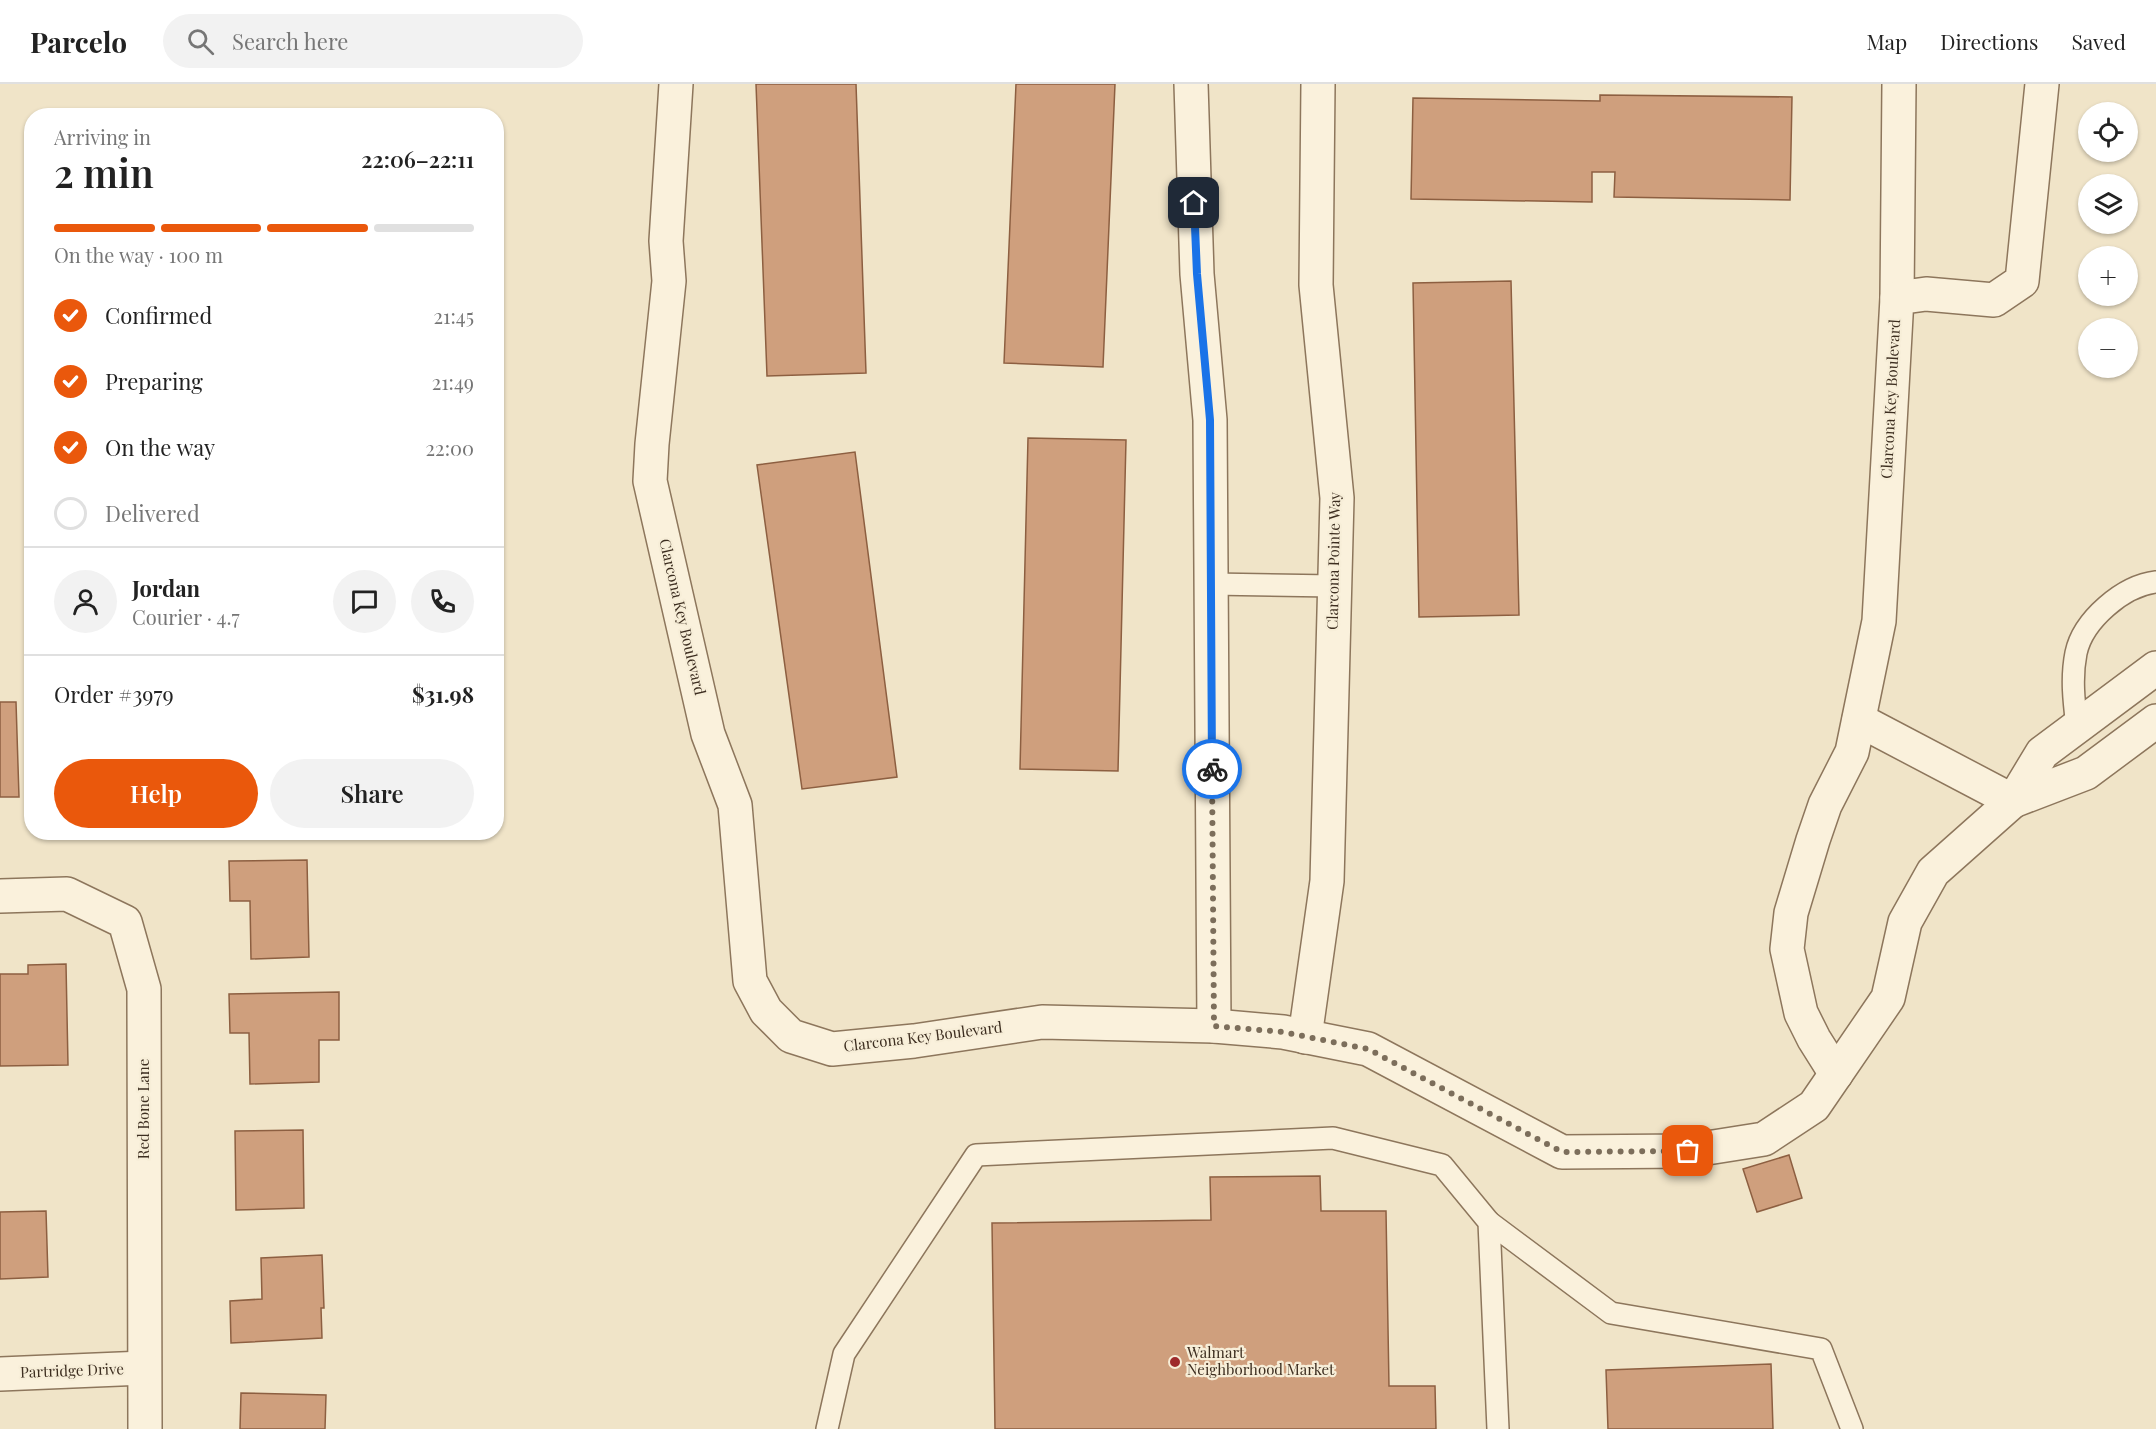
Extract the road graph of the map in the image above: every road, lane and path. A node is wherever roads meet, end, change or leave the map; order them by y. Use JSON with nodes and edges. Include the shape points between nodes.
{"nodes":[{"id":1,"x":676,"y":84,"type":"edge"},
{"id":2,"x":1191,"y":84,"type":"edge"},
{"id":3,"x":1318,"y":84,"type":"edge"},
{"id":4,"x":1899,"y":84,"type":"edge"},
{"id":5,"x":2042,"y":84,"type":"edge"},
{"id":6,"x":1897,"y":298,"type":"junction"},
{"id":7,"x":2156,"y":582,"type":"edge"},
{"id":8,"x":1210,"y":584,"type":"junction"},
{"id":9,"x":1334,"y":586,"type":"junction"},
{"id":10,"x":2156,"y":668,"type":"edge"},
{"id":11,"x":1859,"y":720,"type":"junction"},
{"id":12,"x":2156,"y":721,"type":"edge"},
{"id":13,"x":2077,"y":727,"type":"junction"},
{"id":14,"x":2013,"y":801,"type":"junction"},
{"id":15,"x":0,"y":896,"type":"edge"},
{"id":16,"x":1214,"y":1026,"type":"junction"},
{"id":17,"x":1305,"y":1037,"type":"junction"},
{"id":18,"x":1836,"y":1074,"type":"junction"},
{"id":19,"x":1489,"y":1222,"type":"junction"},
{"id":20,"x":144,"y":1368,"type":"junction"},
{"id":21,"x":0,"y":1374,"type":"edge"},
{"id":22,"x":145,"y":1429,"type":"edge"},
{"id":23,"x":826,"y":1429,"type":"edge"},
{"id":24,"x":1498,"y":1429,"type":"edge"},
{"id":25,"x":1852,"y":1429,"type":"edge"}],
"edges":[{"from":1,"to":16,"type":"street","name":"Clarcona Key Boulevard","via":[[666,241],[669,281],[650,481],[708,734],[735,805],[750,981],[766,1011],[791,1036],[832,1048],[914,1041],[1042,1022]]},
{"from":2,"to":8,"type":"street","via":[[1197,274],[1210,420]]},
{"from":3,"to":9,"type":"street","name":"Clarcona Pointe Way","via":[[1316,285],[1336,498]]},
{"from":4,"to":6,"type":"street"},
{"from":5,"to":6,"type":"street","name":"Clarcona Key Boulevard","via":[[2022,281],[1994,300],[1926,294]]},
{"from":6,"to":11,"type":"street","name":"Clarcona Key Boulevard","via":[[1879,621]]},
{"from":7,"to":13,"type":"lane","via":[[2119,595],[2094,617],[2076,651],[2072,693]]},
{"from":8,"to":9,"type":"lane"},
{"from":8,"to":16,"type":"street"},
{"from":9,"to":17,"type":"street","name":"Clarcona Pointe Way","via":[[1327,881]]},
{"from":10,"to":13,"type":"street","name":"Clarcona Key Boulevard"},
{"from":11,"to":14,"type":"street"},
{"from":11,"to":18,"type":"street","name":"Clarcona Key Boulevard","via":[[1852,752],[1825,805],[1813,840],[1791,913],[1787,949],[1801,1013]]},
{"from":12,"to":14,"type":"street","name":"Clarcona Key Boulevard","via":[[2086,773]]},
{"from":13,"to":14,"type":"street","name":"Clarcona Key Boulevard","via":[[2042,753]]},
{"from":14,"to":18,"type":"street","name":"Clarcona Key Boulevard","via":[[1933,872],[1905,921],[1888,998]]},
{"from":15,"to":20,"type":"street","name":"Red Bone Lane","via":[[67,894],[125,922],[144,989]]},
{"from":16,"to":17,"type":"street","name":"Clarcona Key Boulevard"},
{"from":17,"to":18,"type":"street","name":"Clarcona Key Boulevard","via":[[1368,1049],[1562,1152],[1688,1151],[1764,1139],[1814,1106]]},
{"from":19,"to":23,"type":"lane","via":[[1442,1166],[1333,1138],[976,1155],[844,1353]]},
{"from":19,"to":24,"type":"lane"},
{"from":19,"to":25,"type":"lane","via":[[1611,1313],[1821,1349]]},
{"from":20,"to":21,"type":"street","name":"Partridge Drive"},
{"from":20,"to":22,"type":"street","name":"Red Bone Lane"}]}
